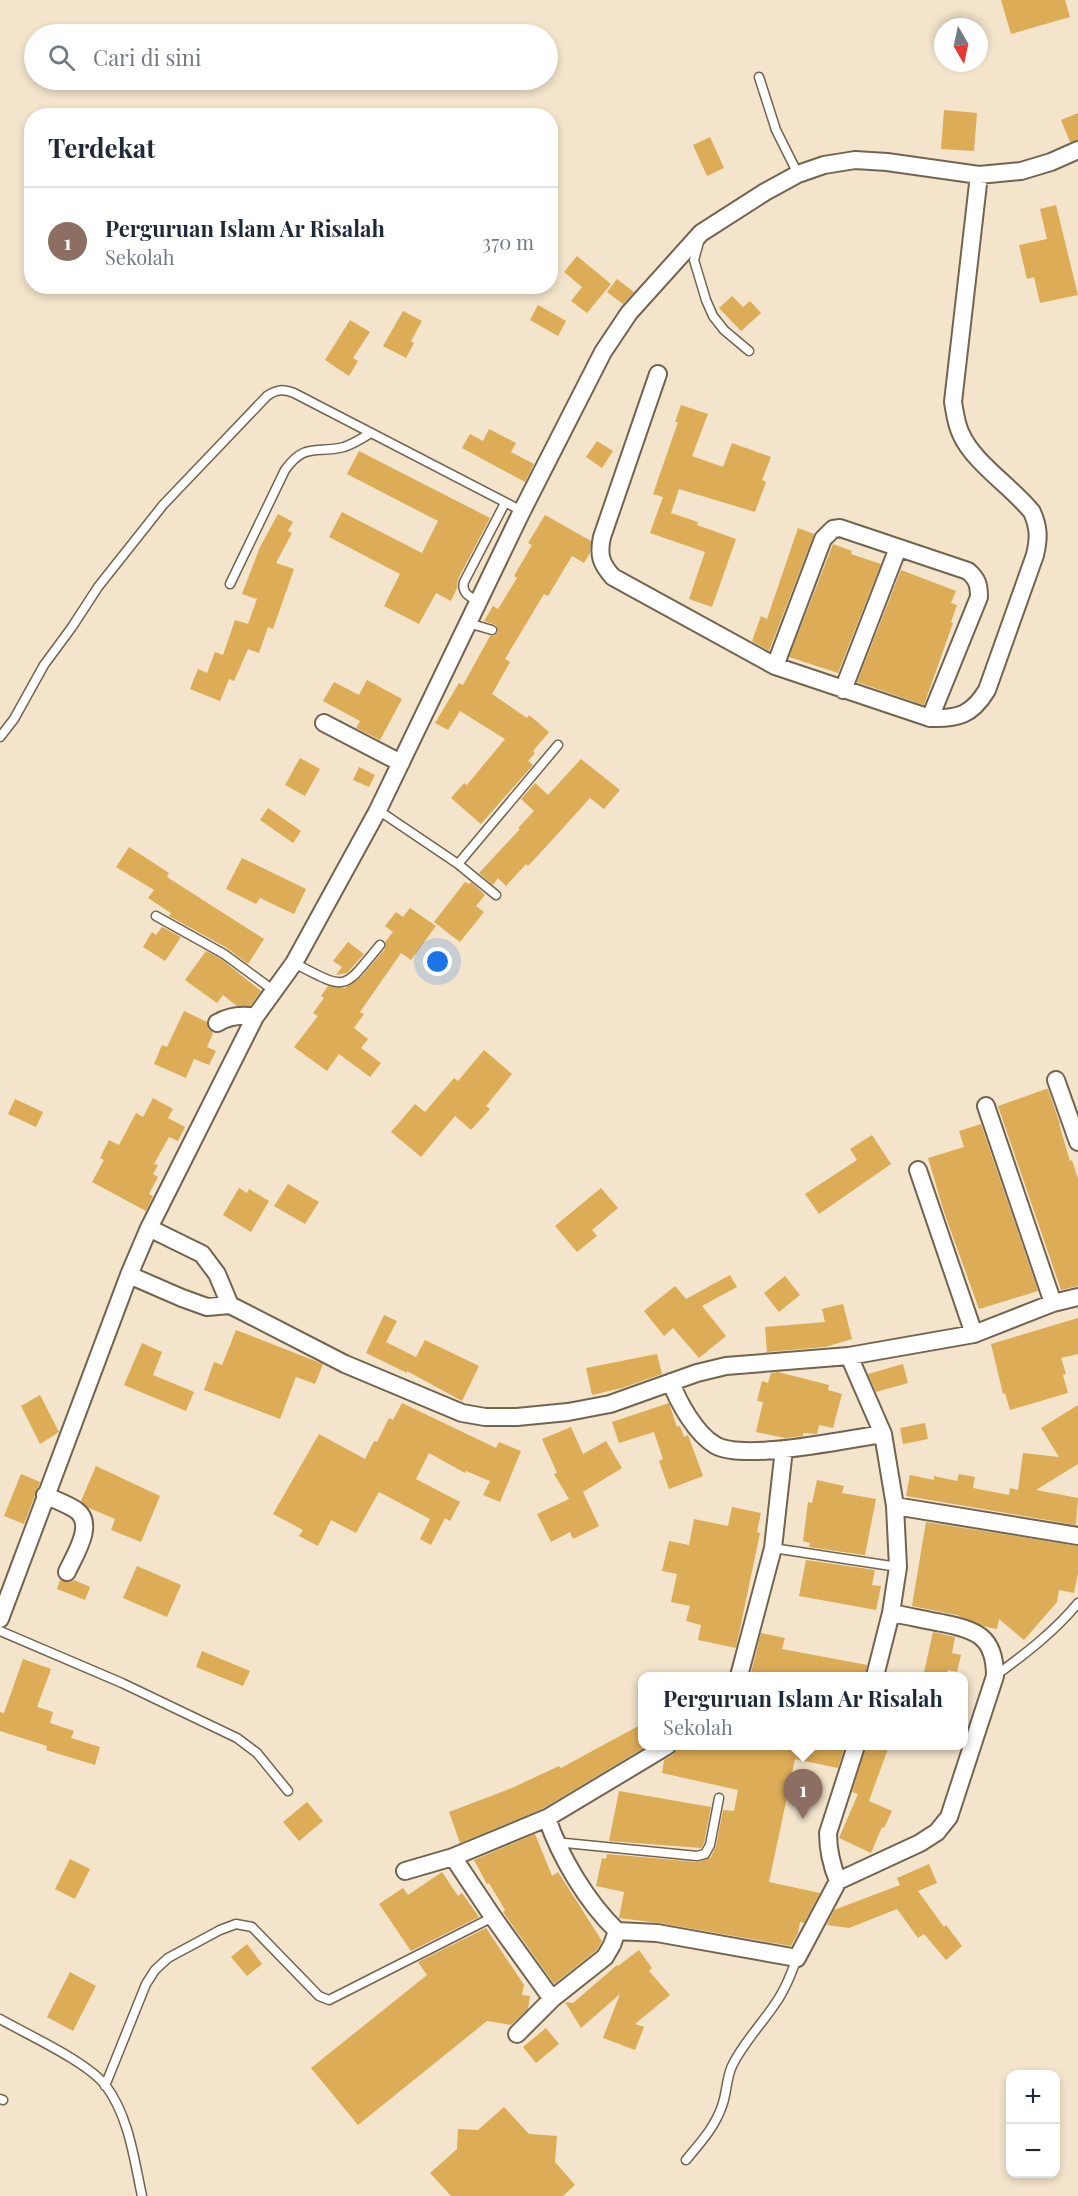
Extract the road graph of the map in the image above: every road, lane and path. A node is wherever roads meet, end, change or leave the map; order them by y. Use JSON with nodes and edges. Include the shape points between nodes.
{"nodes":[{"id":1,"x":759,"y":76,"type":"dead end"},
{"id":2,"x":1078,"y":150,"type":"edge"},
{"id":3,"x":798,"y":174,"type":"junction"},
{"id":4,"x":979,"y":175,"type":"junction"},
{"id":5,"x":701,"y":233,"type":"junction"},
{"id":6,"x":749,"y":351,"type":"dead end"},
{"id":7,"x":658,"y":374,"type":"dead end"},
{"id":8,"x":369,"y":434,"type":"junction"},
{"id":9,"x":505,"y":503,"type":"junction"},
{"id":10,"x":522,"y":511,"type":"junction"},
{"id":11,"x":898,"y":548,"type":"junction"},
{"id":12,"x":230,"y":584,"type":"dead end"},
{"id":13,"x":479,"y":602,"type":"junction"},
{"id":14,"x":468,"y":623,"type":"junction"},
{"id":15,"x":492,"y":630,"type":"dead end"},
{"id":16,"x":775,"y":666,"type":"junction"},
{"id":17,"x":843,"y":690,"type":"junction"},
{"id":18,"x":930,"y":718,"type":"junction"},
{"id":19,"x":324,"y":723,"type":"dead end"},
{"id":20,"x":0,"y":737,"type":"edge"},
{"id":21,"x":558,"y":745,"type":"dead end"},
{"id":22,"x":401,"y":763,"type":"junction"},
{"id":23,"x":378,"y":810,"type":"junction"},
{"id":24,"x":458,"y":864,"type":"junction"},
{"id":25,"x":496,"y":895,"type":"dead end"},
{"id":26,"x":156,"y":916,"type":"dead end"},
{"id":27,"x":380,"y":945,"type":"dead end"},
{"id":28,"x":294,"y":963,"type":"junction"},
{"id":29,"x":273,"y":990,"type":"junction"},
{"id":30,"x":255,"y":1017,"type":"junction"},
{"id":31,"x":217,"y":1023,"type":"dead end"},
{"id":32,"x":1056,"y":1080,"type":"dead end"},
{"id":33,"x":986,"y":1106,"type":"dead end"},
{"id":34,"x":1078,"y":1142,"type":"edge"},
{"id":35,"x":918,"y":1170,"type":"dead end"},
{"id":36,"x":149,"y":1228,"type":"junction"},
{"id":37,"x":129,"y":1275,"type":"junction"},
{"id":38,"x":1078,"y":1297,"type":"edge"},
{"id":39,"x":1053,"y":1303,"type":"junction"},
{"id":40,"x":230,"y":1305,"type":"junction"},
{"id":41,"x":974,"y":1334,"type":"junction"},
{"id":42,"x":849,"y":1356,"type":"junction"},
{"id":43,"x":672,"y":1382,"type":"junction"},
{"id":44,"x":883,"y":1434,"type":"junction"},
{"id":45,"x":784,"y":1449,"type":"junction"},
{"id":46,"x":45,"y":1495,"type":"junction"},
{"id":47,"x":895,"y":1506,"type":"junction"},
{"id":48,"x":1078,"y":1536,"type":"edge"},
{"id":49,"x":773,"y":1548,"type":"junction"},
{"id":50,"x":898,"y":1567,"type":"junction"},
{"id":51,"x":67,"y":1572,"type":"dead end"},
{"id":52,"x":1078,"y":1603,"type":"edge"},
{"id":53,"x":891,"y":1613,"type":"junction"},
{"id":54,"x":0,"y":1618,"type":"edge"},
{"id":55,"x":0,"y":1631,"type":"edge"},
{"id":56,"x":741,"y":1672,"type":"edge"},
{"id":57,"x":876,"y":1672,"type":"edge"},
{"id":58,"x":994,"y":1676,"type":"junction"},
{"id":59,"x":660,"y":1750,"type":"edge"},
{"id":60,"x":855,"y":1750,"type":"edge"},
{"id":61,"x":288,"y":1791,"type":"dead end"},
{"id":62,"x":718,"y":1798,"type":"dead end"},
{"id":63,"x":547,"y":1818,"type":"junction"},
{"id":64,"x":555,"y":1842,"type":"junction"},
{"id":65,"x":453,"y":1857,"type":"junction"},
{"id":66,"x":405,"y":1871,"type":"dead end"},
{"id":67,"x":838,"y":1881,"type":"junction"},
{"id":68,"x":493,"y":1917,"type":"junction"},
{"id":69,"x":617,"y":1931,"type":"junction"},
{"id":70,"x":796,"y":1958,"type":"junction"},
{"id":71,"x":552,"y":1999,"type":"junction"},
{"id":72,"x":0,"y":2019,"type":"edge"},
{"id":73,"x":517,"y":2034,"type":"dead end"},
{"id":74,"x":105,"y":2086,"type":"junction"},
{"id":75,"x":686,"y":2160,"type":"dead end"},
{"id":76,"x":142,"y":2196,"type":"edge"}],
"edges":[{"from":1,"to":3,"type":"lane","via":[[776,130]]},
{"from":2,"to":4,"type":"street","via":[[1021,171]]},
{"from":3,"to":4,"type":"street","via":[[855,160]]},
{"from":3,"to":5,"type":"street"},
{"from":4,"to":18,"type":"street","via":[[953,402],[955,419],[970,449],[1032,512],[1039,537],[980,702],[966,714],[950,719]]},
{"from":5,"to":6,"type":"lane","via":[[694,260],[706,300],[724,330]]},
{"from":5,"to":10,"type":"street","via":[[629,313],[603,352]]},
{"from":7,"to":16,"type":"street","via":[[602,537],[600,559],[613,577]]},
{"from":8,"to":9,"type":"lane"},
{"from":8,"to":12,"type":"lane","via":[[343,447],[306,451],[293,458]]},
{"from":8,"to":20,"type":"lane","via":[[284,389],[267,396],[163,505],[98,587]]},
{"from":9,"to":10,"type":"lane"},
{"from":9,"to":13,"type":"lane","via":[[464,582],[467,596]]},
{"from":10,"to":13,"type":"street"},
{"from":11,"to":16,"type":"street","via":[[840,528],[827,532]]},
{"from":11,"to":17,"type":"street"},
{"from":11,"to":18,"type":"street","via":[[968,571],[979,584],[979,597]]},
{"from":13,"to":14,"type":"street"},
{"from":14,"to":15,"type":"lane"},
{"from":14,"to":22,"type":"street"},
{"from":16,"to":17,"type":"street"},
{"from":17,"to":18,"type":"street"},
{"from":19,"to":22,"type":"street"},
{"from":21,"to":24,"type":"lane"},
{"from":22,"to":23,"type":"street"},
{"from":23,"to":24,"type":"lane"},
{"from":23,"to":28,"type":"street"},
{"from":24,"to":25,"type":"lane"},
{"from":26,"to":29,"type":"lane","via":[[224,954]]},
{"from":27,"to":28,"type":"lane","via":[[355,975],[337,984]]},
{"from":28,"to":29,"type":"street"},
{"from":29,"to":30,"type":"street"},
{"from":30,"to":31,"type":"street","via":[[244,1014]]},
{"from":30,"to":36,"type":"street"},
{"from":32,"to":34,"type":"street"},
{"from":33,"to":39,"type":"street"},
{"from":35,"to":41,"type":"street"},
{"from":36,"to":37,"type":"street"},
{"from":36,"to":40,"type":"street","via":[[202,1254],[218,1274]]},
{"from":37,"to":40,"type":"street","via":[[207,1307]]},
{"from":37,"to":46,"type":"street"},
{"from":38,"to":39,"type":"street"},
{"from":39,"to":41,"type":"street"},
{"from":40,"to":43,"type":"street","via":[[345,1364],[462,1413],[517,1417],[568,1412],[610,1404]]},
{"from":41,"to":42,"type":"street"},
{"from":42,"to":43,"type":"street","via":[[726,1366]]},
{"from":42,"to":44,"type":"street"},
{"from":43,"to":45,"type":"street","via":[[677,1399],[715,1445],[728,1450]]},
{"from":44,"to":45,"type":"street"},
{"from":44,"to":47,"type":"street"},
{"from":45,"to":49,"type":"street"},
{"from":46,"to":51,"type":"street","via":[[77,1510],[82,1517],[82,1537]]},
{"from":46,"to":54,"type":"street"},
{"from":47,"to":48,"type":"street"},
{"from":47,"to":50,"type":"street"},
{"from":49,"to":50,"type":"lane"},
{"from":49,"to":56,"type":"street"},
{"from":50,"to":53,"type":"street"},
{"from":52,"to":58,"type":"lane","via":[[1039,1642]]},
{"from":53,"to":57,"type":"street"},
{"from":53,"to":58,"type":"street","via":[[968,1628],[990,1647],[995,1660]]},
{"from":55,"to":61,"type":"lane","via":[[237,1738],[257,1753]]},
{"from":58,"to":67,"type":"street","via":[[949,1817],[937,1832],[920,1843]]},
{"from":59,"to":63,"type":"street"},
{"from":60,"to":67,"type":"street","via":[[828,1833],[831,1864]]},
{"from":62,"to":64,"type":"lane","via":[[710,1845],[705,1854],[697,1857]]},
{"from":63,"to":64,"type":"street"},
{"from":63,"to":65,"type":"street"},
{"from":64,"to":69,"type":"street","via":[[591,1900]]},
{"from":65,"to":66,"type":"street"},
{"from":65,"to":68,"type":"street"},
{"from":67,"to":70,"type":"street"},
{"from":68,"to":71,"type":"street"},
{"from":68,"to":74,"type":"lane","via":[[329,2000],[318,1996],[252,1927],[227,1927],[168,1958],[155,1970]]},
{"from":69,"to":70,"type":"street","via":[[657,1933]]},
{"from":69,"to":71,"type":"street","via":[[605,1957]]},
{"from":70,"to":75,"type":"lane","via":[[776,2004],[731,2067],[715,2124]]},
{"from":71,"to":73,"type":"street"},
{"from":72,"to":74,"type":"lane","via":[[84,2067]]},
{"from":74,"to":76,"type":"lane","via":[[126,2127]]}]}
